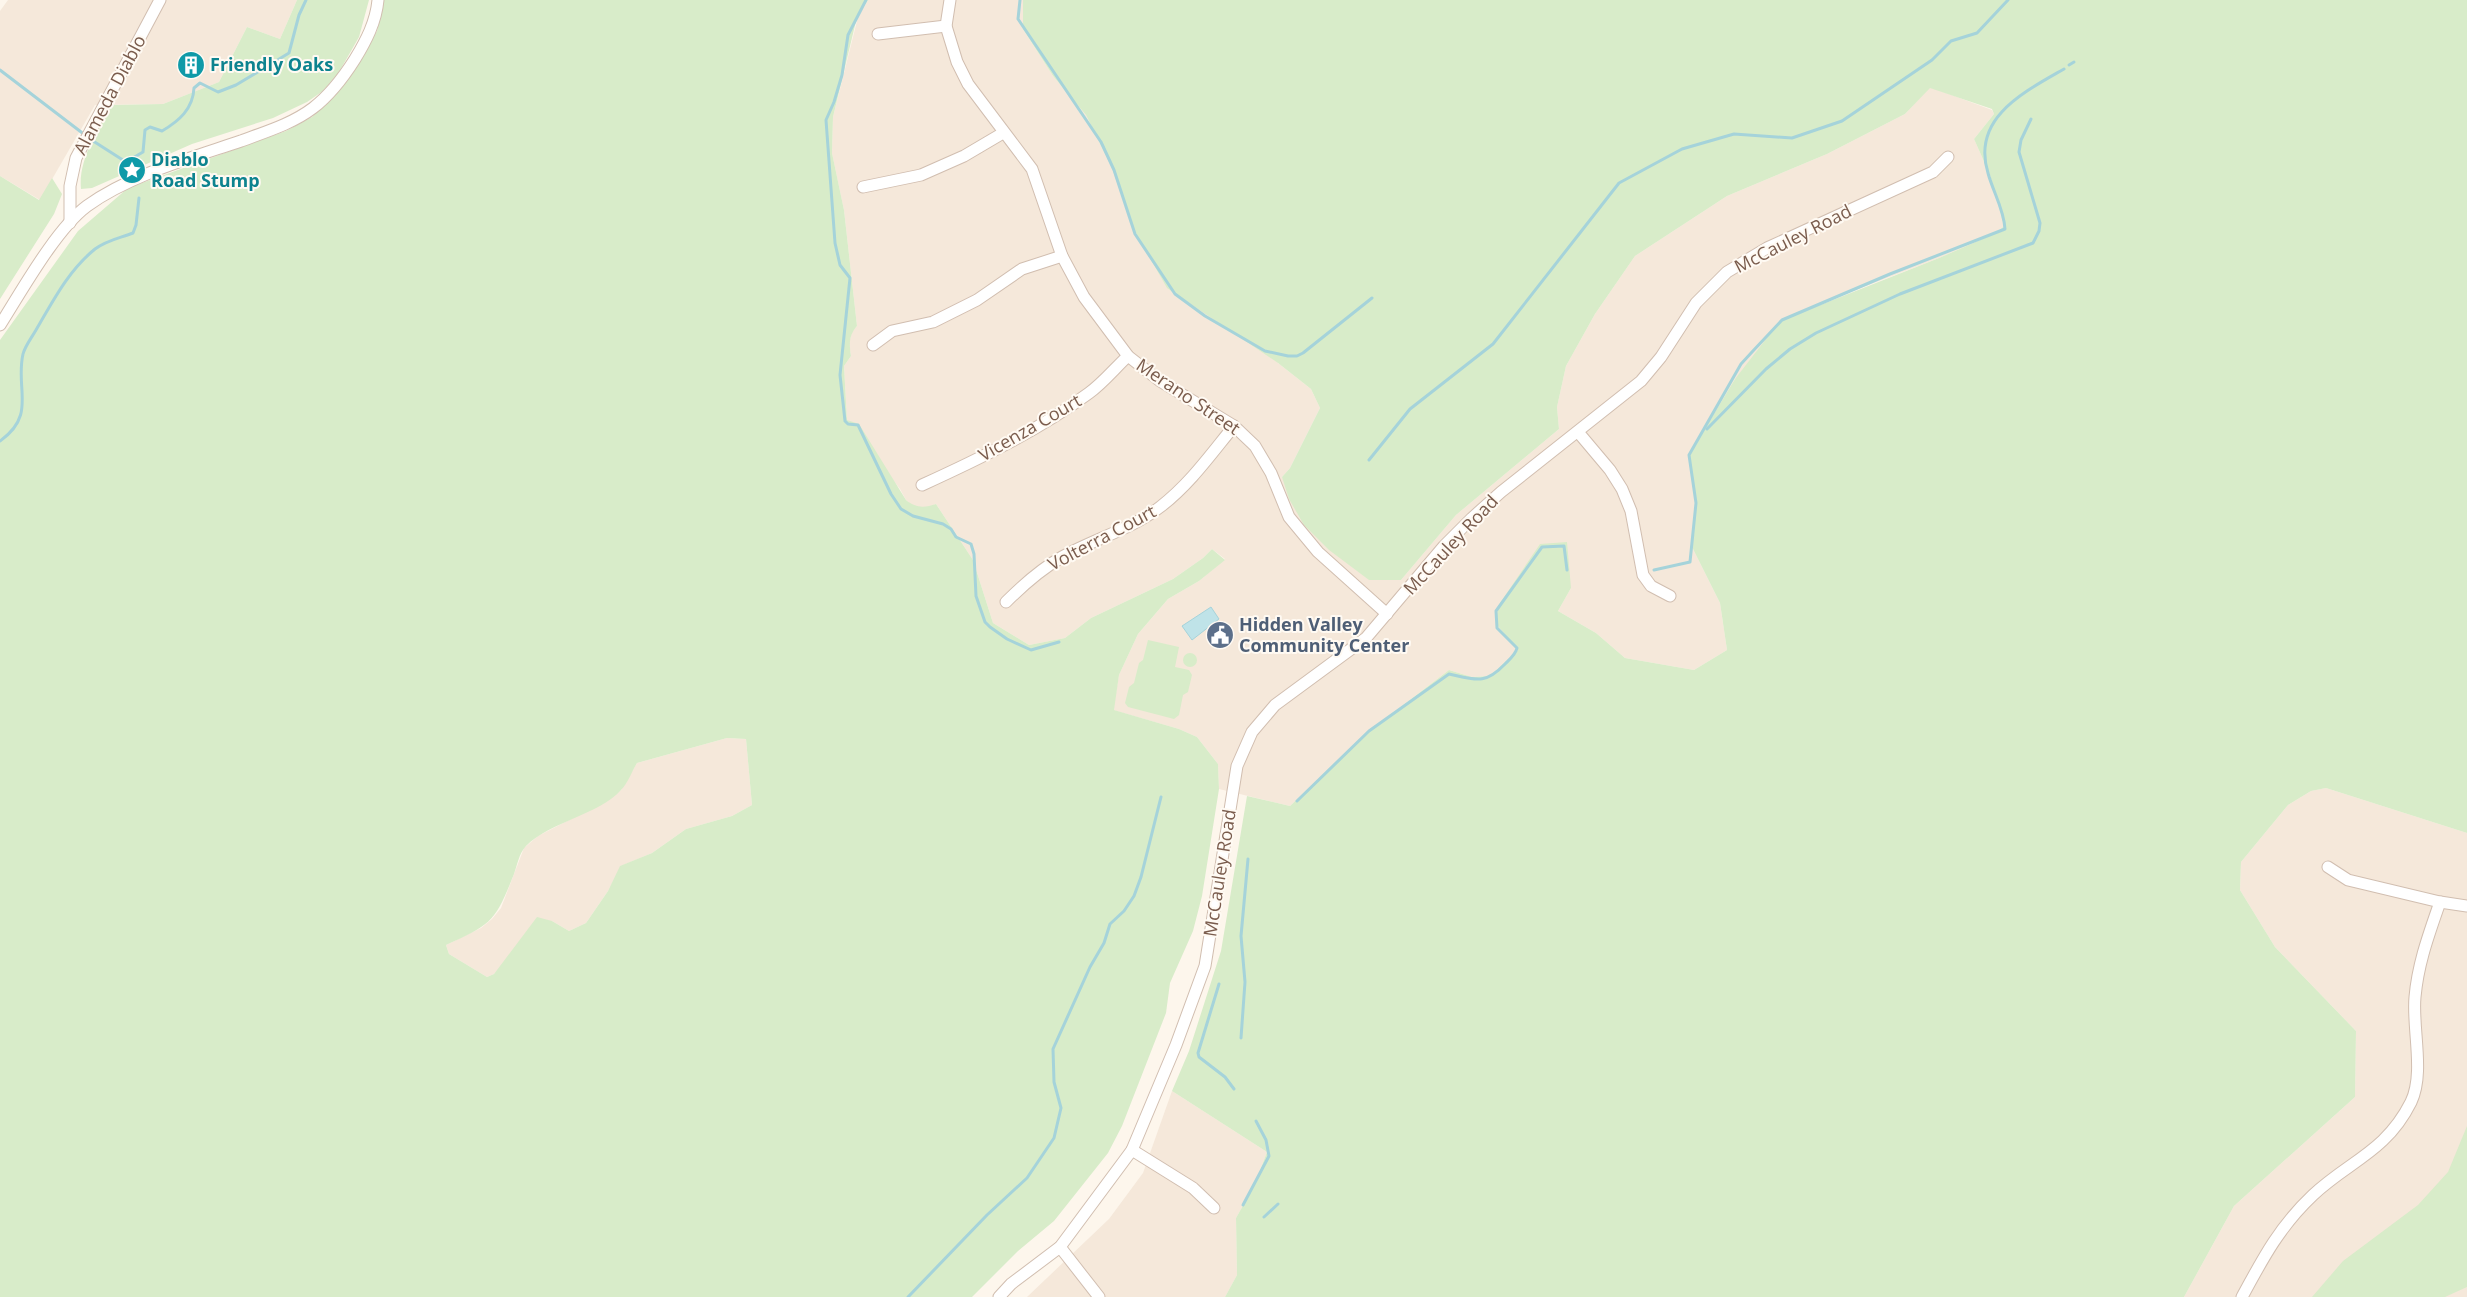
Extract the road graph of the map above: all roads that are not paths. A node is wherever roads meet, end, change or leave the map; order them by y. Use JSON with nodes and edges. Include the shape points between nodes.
{"nodes":[{"id":1,"x":160,"y":0,"type":"edge"},
{"id":2,"x":378,"y":0,"type":"edge"},
{"id":3,"x":950,"y":0,"type":"edge"},
{"id":4,"x":946,"y":26,"type":"junction"},
{"id":5,"x":878,"y":34,"type":"dead end"},
{"id":6,"x":1003,"y":133,"type":"junction"},
{"id":7,"x":1948,"y":157,"type":"dead end"},
{"id":8,"x":863,"y":187,"type":"dead end"},
{"id":9,"x":70,"y":223,"type":"junction"},
{"id":10,"x":1062,"y":256,"type":"junction"},
{"id":11,"x":0,"y":325,"type":"edge"},
{"id":12,"x":873,"y":345,"type":"dead end"},
{"id":13,"x":1128,"y":356,"type":"junction"},
{"id":14,"x":1234,"y":426,"type":"junction"},
{"id":15,"x":1578,"y":432,"type":"junction"},
{"id":16,"x":922,"y":485,"type":"dead end"},
{"id":17,"x":1670,"y":596,"type":"dead end"},
{"id":18,"x":1006,"y":602,"type":"dead end"},
{"id":19,"x":1387,"y":614,"type":"junction"},
{"id":20,"x":2328,"y":867,"type":"dead end"},
{"id":21,"x":2440,"y":902,"type":"junction"},
{"id":22,"x":2467,"y":906,"type":"edge"},
{"id":23,"x":1132,"y":1150,"type":"junction"},
{"id":24,"x":1214,"y":1208,"type":"dead end"},
{"id":25,"x":1060,"y":1247,"type":"junction"},
{"id":26,"x":999,"y":1297,"type":"edge"},
{"id":27,"x":1099,"y":1297,"type":"edge"},
{"id":28,"x":2242,"y":1297,"type":"edge"}],
"edges":[{"from":1,"to":9,"type":"street","name":"Alameda Diablo","via":[[81,146],[72,170]]},
{"from":2,"to":9,"type":"street","via":[[373,23],[358,54],[337,85],[314,108],[264,133],[123,186],[87,206]]},
{"from":3,"to":4,"type":"street","name":"Merano Street"},
{"from":4,"to":5,"type":"street"},
{"from":4,"to":6,"type":"street","name":"Merano Street","via":[[968,84]]},
{"from":6,"to":8,"type":"street","via":[[964,156],[921,175]]},
{"from":6,"to":10,"type":"street","name":"Merano Street","via":[[1032,169]]},
{"from":7,"to":15,"type":"street","name":"McCauley Road","via":[[1933,172],[1767,248],[1727,272],[1696,303],[1640,381]]},
{"from":9,"to":11,"type":"street"},
{"from":10,"to":12,"type":"street","via":[[1022,269],[977,300],[933,322],[892,331]]},
{"from":10,"to":13,"type":"street","name":"Merano Street","via":[[1084,297]]},
{"from":13,"to":14,"type":"street","name":"Merano Street","via":[[1160,381]]},
{"from":13,"to":16,"type":"street","name":"Vicenza Court","via":[[1091,392],[1050,418]]},
{"from":14,"to":18,"type":"street","name":"Volterra Court","via":[[1193,477],[1160,508],[1062,557],[1028,580]]},
{"from":14,"to":19,"type":"street","name":"Merano Street","via":[[1255,446],[1289,517],[1318,552]]},
{"from":15,"to":17,"type":"street","via":[[1622,489],[1631,511],[1643,576],[1651,586]]},
{"from":15,"to":19,"type":"street","name":"McCauley Road","via":[[1472,518]]},
{"from":19,"to":23,"type":"street","name":"McCauley Road","via":[[1366,638],[1275,705],[1243,748],[1232,793],[1205,966],[1176,1046]]},
{"from":20,"to":21,"type":"street","via":[[2348,880]]},
{"from":21,"to":22,"type":"street"},
{"from":21,"to":28,"type":"street","via":[[2421,954],[2415,998],[2417,1062],[2412,1100],[2373,1152],[2313,1194],[2274,1238]]},
{"from":23,"to":24,"type":"street","via":[[1193,1188]]},
{"from":23,"to":25,"type":"street","name":"McCauley Road"},
{"from":25,"to":26,"type":"street","name":"McCauley Road"},
{"from":25,"to":27,"type":"street"}]}
